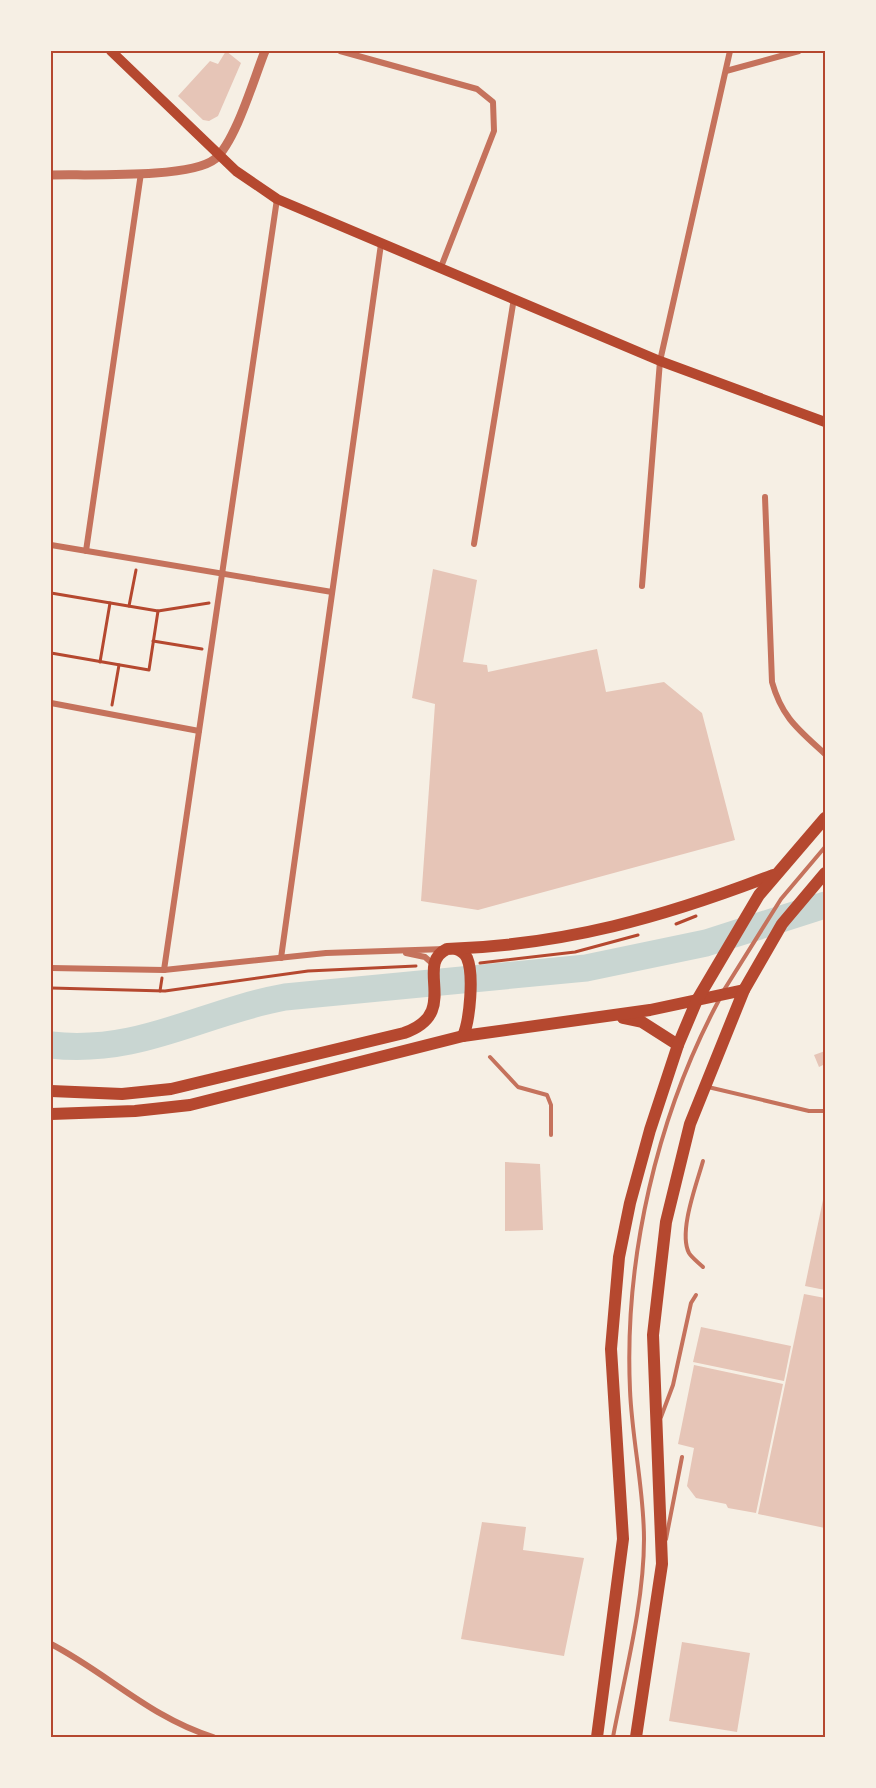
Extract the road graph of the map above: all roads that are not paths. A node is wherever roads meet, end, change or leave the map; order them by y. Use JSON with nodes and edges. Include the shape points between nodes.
{"nodes":[{"id":1,"x":111,"y":51,"type":"edge"},
{"id":2,"x":266,"y":51,"type":"edge"},
{"id":3,"x":340,"y":51,"type":"edge"},
{"id":4,"x":730,"y":51,"type":"edge"},
{"id":5,"x":799,"y":51,"type":"edge"},
{"id":6,"x":726,"y":71,"type":"junction"},
{"id":7,"x":219,"y":154,"type":"junction"},
{"id":8,"x":141,"y":173,"type":"junction"},
{"id":9,"x":51,"y":175,"type":"edge"},
{"id":10,"x":277,"y":200,"type":"junction"},
{"id":11,"x":381,"y":244,"type":"junction"},
{"id":12,"x":441,"y":267,"type":"junction"},
{"id":13,"x":514,"y":297,"type":"junction"},
{"id":14,"x":660,"y":361,"type":"junction"},
{"id":15,"x":825,"y":422,"type":"edge"},
{"id":16,"x":765,"y":497,"type":"dead end"},
{"id":17,"x":474,"y":544,"type":"dead end"},
{"id":18,"x":51,"y":545,"type":"edge"},
{"id":19,"x":87,"y":551,"type":"junction"},
{"id":20,"x":222,"y":573,"type":"junction"},
{"id":21,"x":642,"y":586,"type":"dead end"},
{"id":22,"x":332,"y":592,"type":"junction"},
{"id":23,"x":51,"y":703,"type":"edge"},
{"id":24,"x":199,"y":731,"type":"junction"},
{"id":25,"x":825,"y":754,"type":"edge"},
{"id":26,"x":825,"y":818,"type":"edge"},
{"id":27,"x":825,"y":847,"type":"edge"},
{"id":28,"x":825,"y":873,"type":"edge"},
{"id":29,"x":774,"y":874,"type":"junction"},
{"id":30,"x":452,"y":949,"type":"junction"},
{"id":31,"x":391,"y":950,"type":"junction"},
{"id":32,"x":281,"y":958,"type":"junction"},
{"id":33,"x":51,"y":968,"type":"edge"},
{"id":34,"x":434,"y":969,"type":"junction"},
{"id":35,"x":164,"y":970,"type":"junction"},
{"id":36,"x":744,"y":990,"type":"junction"},
{"id":37,"x":722,"y":994,"type":"junction"},
{"id":38,"x":697,"y":1000,"type":"junction"},
{"id":39,"x":613,"y":1016,"type":"junction"},
{"id":40,"x":464,"y":1036,"type":"junction"},
{"id":41,"x":678,"y":1045,"type":"junction"},
{"id":42,"x":490,"y":1057,"type":"dead end"},
{"id":43,"x":705,"y":1086,"type":"junction"},
{"id":44,"x":51,"y":1091,"type":"edge"},
{"id":45,"x":825,"y":1111,"type":"edge"},
{"id":46,"x":51,"y":1114,"type":"edge"},
{"id":47,"x":551,"y":1135,"type":"dead end"},
{"id":48,"x":703,"y":1161,"type":"dead end"},
{"id":49,"x":703,"y":1267,"type":"dead end"},
{"id":50,"x":696,"y":1295,"type":"dead end"},
{"id":51,"x":656,"y":1432,"type":"junction"},
{"id":52,"x":682,"y":1456,"type":"dead end"},
{"id":53,"x":662,"y":1564,"type":"junction"},
{"id":54,"x":51,"y":1644,"type":"edge"},
{"id":55,"x":213,"y":1737,"type":"edge"},
{"id":56,"x":597,"y":1737,"type":"edge"},
{"id":57,"x":613,"y":1737,"type":"edge"},
{"id":58,"x":636,"y":1737,"type":"edge"}],
"edges":[{"from":1,"to":7,"type":"main road"},
{"from":2,"to":7,"type":"street","via":[[231,135]]},
{"from":3,"to":12,"type":"street","via":[[477,89],[494,102],[494,131]]},
{"from":4,"to":6,"type":"street"},
{"from":5,"to":6,"type":"street"},
{"from":6,"to":14,"type":"street"},
{"from":7,"to":8,"type":"street","via":[[196,167]]},
{"from":7,"to":10,"type":"main road"},
{"from":8,"to":9,"type":"street"},
{"from":8,"to":19,"type":"street"},
{"from":10,"to":11,"type":"main road"},
{"from":10,"to":20,"type":"street"},
{"from":11,"to":12,"type":"main road"},
{"from":11,"to":22,"type":"street"},
{"from":12,"to":13,"type":"main road"},
{"from":13,"to":14,"type":"main road"},
{"from":13,"to":17,"type":"street"},
{"from":14,"to":15,"type":"main road"},
{"from":14,"to":21,"type":"street"},
{"from":16,"to":25,"type":"street","via":[[772,682],[787,720]]},
{"from":18,"to":19,"type":"street"},
{"from":19,"to":20,"type":"street"},
{"from":20,"to":22,"type":"street"},
{"from":20,"to":24,"type":"street"},
{"from":22,"to":32,"type":"street"},
{"from":23,"to":24,"type":"street"},
{"from":24,"to":35,"type":"street"},
{"from":26,"to":29,"type":"main road"},
{"from":27,"to":37,"type":"lane","via":[[781,898]]},
{"from":28,"to":36,"type":"main road","via":[[798,903]]},
{"from":29,"to":30,"type":"main road","via":[[693,906],[609,930]]},
{"from":29,"to":38,"type":"main road"},
{"from":30,"to":31,"type":"street"},
{"from":30,"to":34,"type":"main road","via":[[438,955]]},
{"from":30,"to":40,"type":"main road","via":[[464,954],[469,967],[468,1024]]},
{"from":31,"to":32,"type":"street"},
{"from":31,"to":34,"type":"street","via":[[423,956]]},
{"from":32,"to":35,"type":"street"},
{"from":33,"to":35,"type":"street"},
{"from":34,"to":44,"type":"main road","via":[[433,1010],[426,1021],[404,1033],[198,1084],[122,1094]]},
{"from":36,"to":37,"type":"main road"},
{"from":36,"to":43,"type":"main road"},
{"from":37,"to":38,"type":"main road"},
{"from":37,"to":57,"type":"lane","via":[[696,1046],[667,1127],[637,1247],[631,1298],[630,1390],[643,1519],[643,1566]]},
{"from":38,"to":39,"type":"main road"},
{"from":38,"to":41,"type":"main road"},
{"from":39,"to":40,"type":"main road"},
{"from":39,"to":41,"type":"main road","via":[[642,1022]]},
{"from":40,"to":46,"type":"main road","via":[[190,1105]]},
{"from":41,"to":56,"type":"main road","via":[[639,1168],[619,1257],[611,1349],[623,1539]]},
{"from":42,"to":47,"type":"lane","via":[[518,1087],[547,1095]]},
{"from":43,"to":45,"type":"lane","via":[[810,1111]]},
{"from":43,"to":51,"type":"main road","via":[[690,1124],[661,1253],[653,1335]]},
{"from":48,"to":49,"type":"lane","via":[[689,1206],[686,1240],[689,1253]]},
{"from":50,"to":51,"type":"lane","via":[[673,1385]]},
{"from":51,"to":53,"type":"main road"},
{"from":52,"to":53,"type":"lane"},
{"from":53,"to":58,"type":"main road"},
{"from":54,"to":55,"type":"street","via":[[139,1703]]}]}
